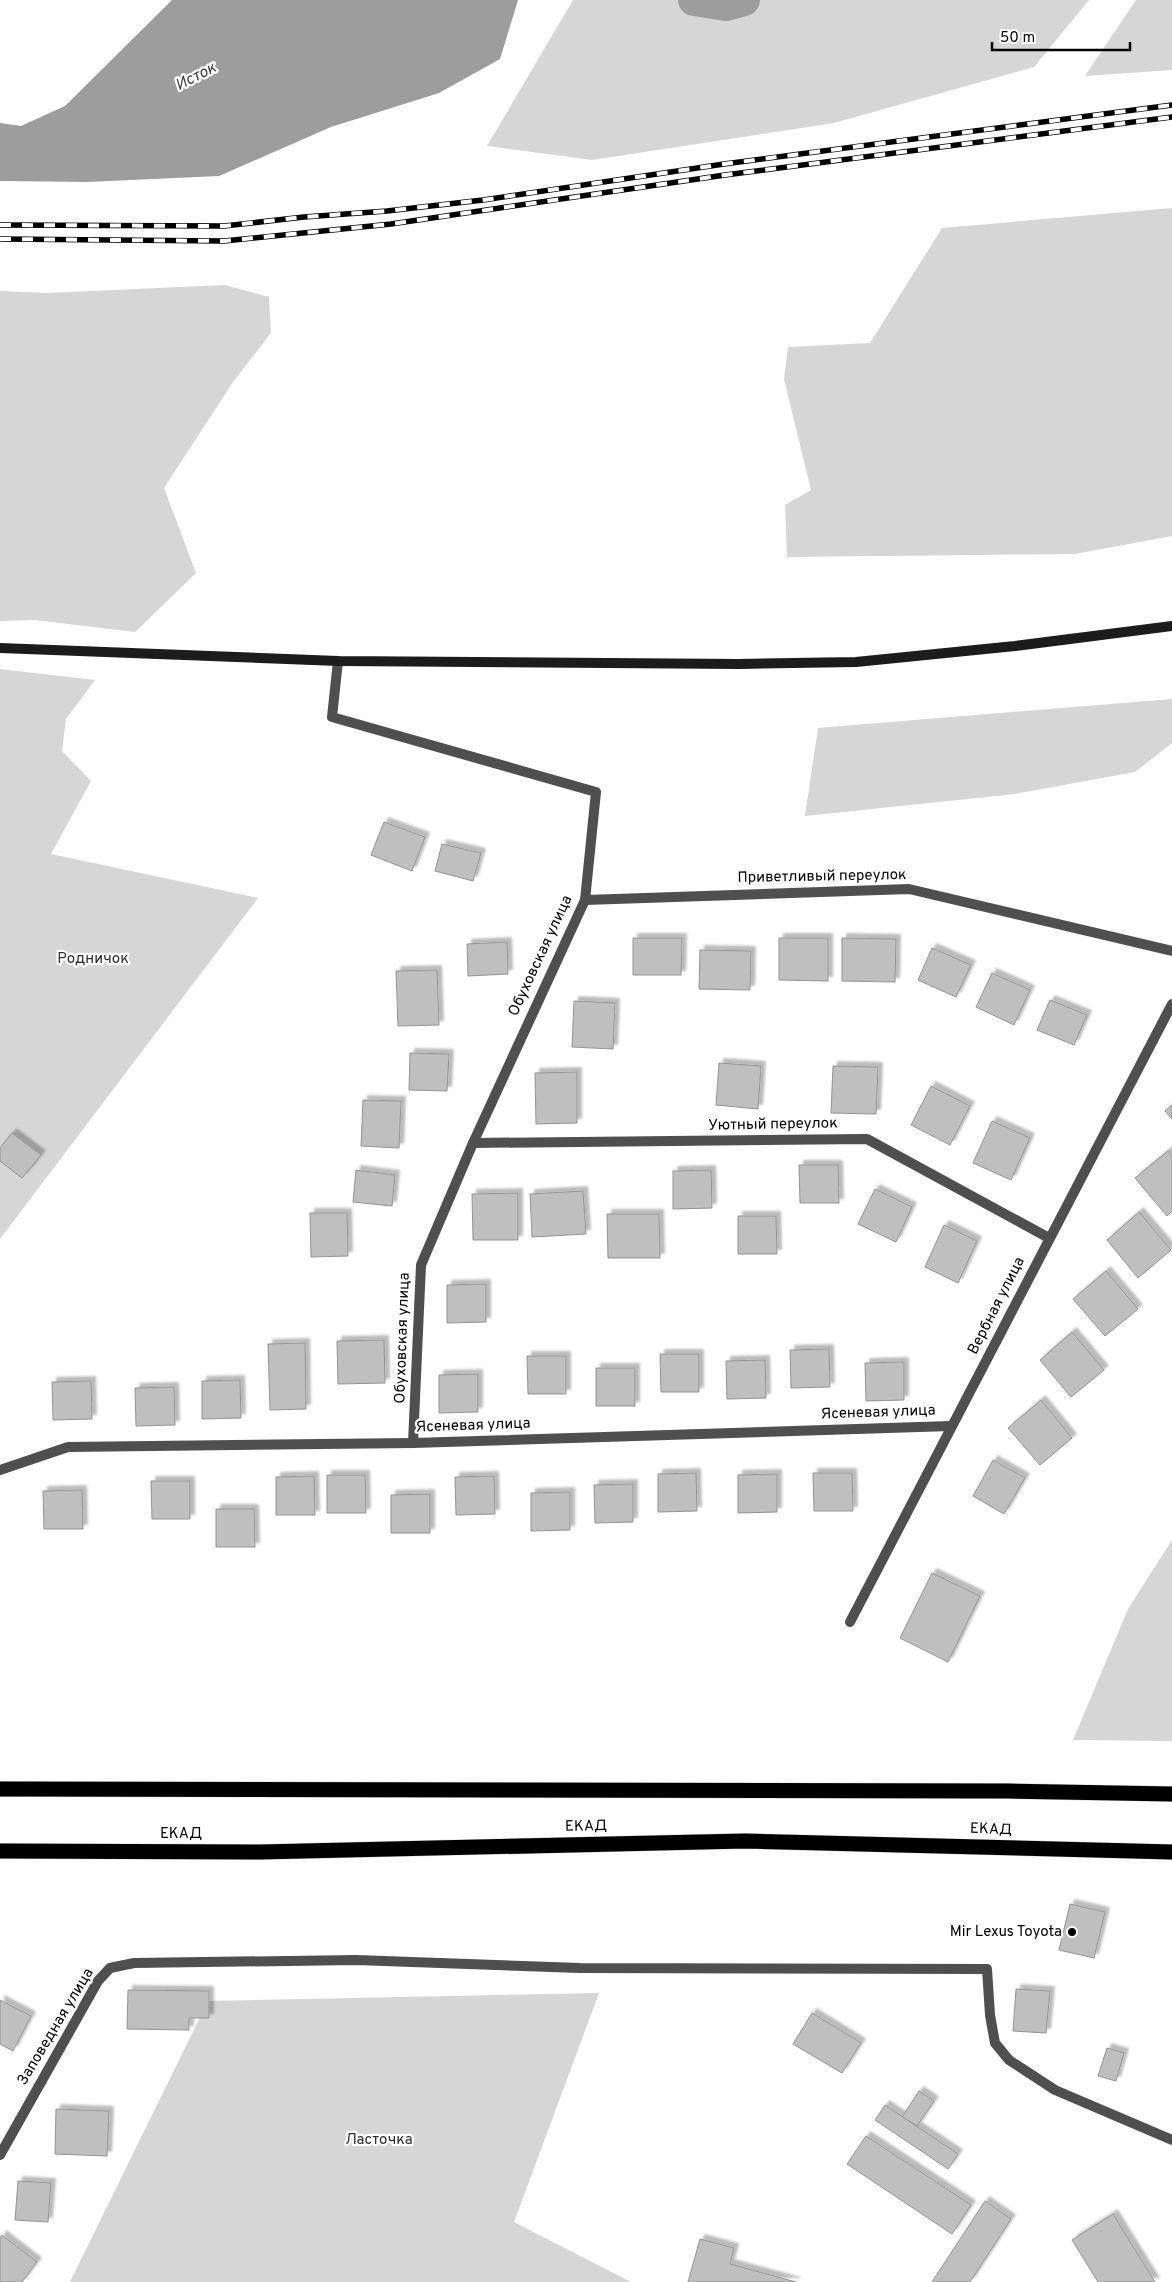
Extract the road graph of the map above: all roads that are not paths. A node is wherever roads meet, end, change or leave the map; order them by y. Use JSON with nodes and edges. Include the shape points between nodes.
{"nodes":[{"id":1,"x":1172,"y":626,"type":"edge"},
{"id":2,"x":0,"y":648,"type":"edge"},
{"id":3,"x":338,"y":661,"type":"junction"},
{"id":4,"x":585,"y":900,"type":"junction"},
{"id":5,"x":1172,"y":951,"type":"edge"},
{"id":6,"x":1172,"y":1004,"type":"edge"},
{"id":7,"x":472,"y":1143,"type":"junction"},
{"id":8,"x":1049,"y":1238,"type":"junction"},
{"id":9,"x":951,"y":1426,"type":"junction"},
{"id":10,"x":413,"y":1442,"type":"junction"},
{"id":11,"x":0,"y":1470,"type":"edge"},
{"id":12,"x":850,"y":1622,"type":"dead end"},
{"id":13,"x":0,"y":1788,"type":"edge"},
{"id":14,"x":1172,"y":1794,"type":"edge"},
{"id":15,"x":0,"y":1851,"type":"edge"},
{"id":16,"x":1172,"y":1852,"type":"edge"},
{"id":17,"x":1172,"y":2140,"type":"edge"},
{"id":18,"x":0,"y":2155,"type":"edge"}],
"edges":[{"from":1,"to":3,"type":"main road","via":[[856,662]]},
{"from":2,"to":3,"type":"main road"},
{"from":3,"to":4,"type":"street","name":"Обуховская улица","via":[[332,717],[596,792]]},
{"from":4,"to":5,"type":"street","name":"Приветливый переулок","via":[[909,889]]},
{"from":4,"to":7,"type":"street","name":"Обуховская улица"},
{"from":6,"to":8,"type":"street","name":"Вербная улица"},
{"from":7,"to":8,"type":"street","name":"Уютный переулок","via":[[867,1139]]},
{"from":7,"to":10,"type":"street","name":"Обуховская улица","via":[[420,1265]]},
{"from":8,"to":9,"type":"street","name":"Вербная улица"},
{"from":9,"to":10,"type":"street","name":"Ясеневая улица"},
{"from":9,"to":12,"type":"street","name":"Вербная улица"},
{"from":10,"to":11,"type":"street","name":"Ясеневая улица","via":[[68,1447]]},
{"from":13,"to":14,"type":"highway","via":[[1008,1790]]},
{"from":15,"to":16,"type":"highway","name":"ЕКАД","via":[[260,1852],[745,1841]]},
{"from":17,"to":18,"type":"street","name":"Заповедная улица","via":[[1055,2090],[1009,2060],[995,2043],[988,1969],[580,1968],[356,1960],[134,1963],[110,1968],[98,1981]]}]}
